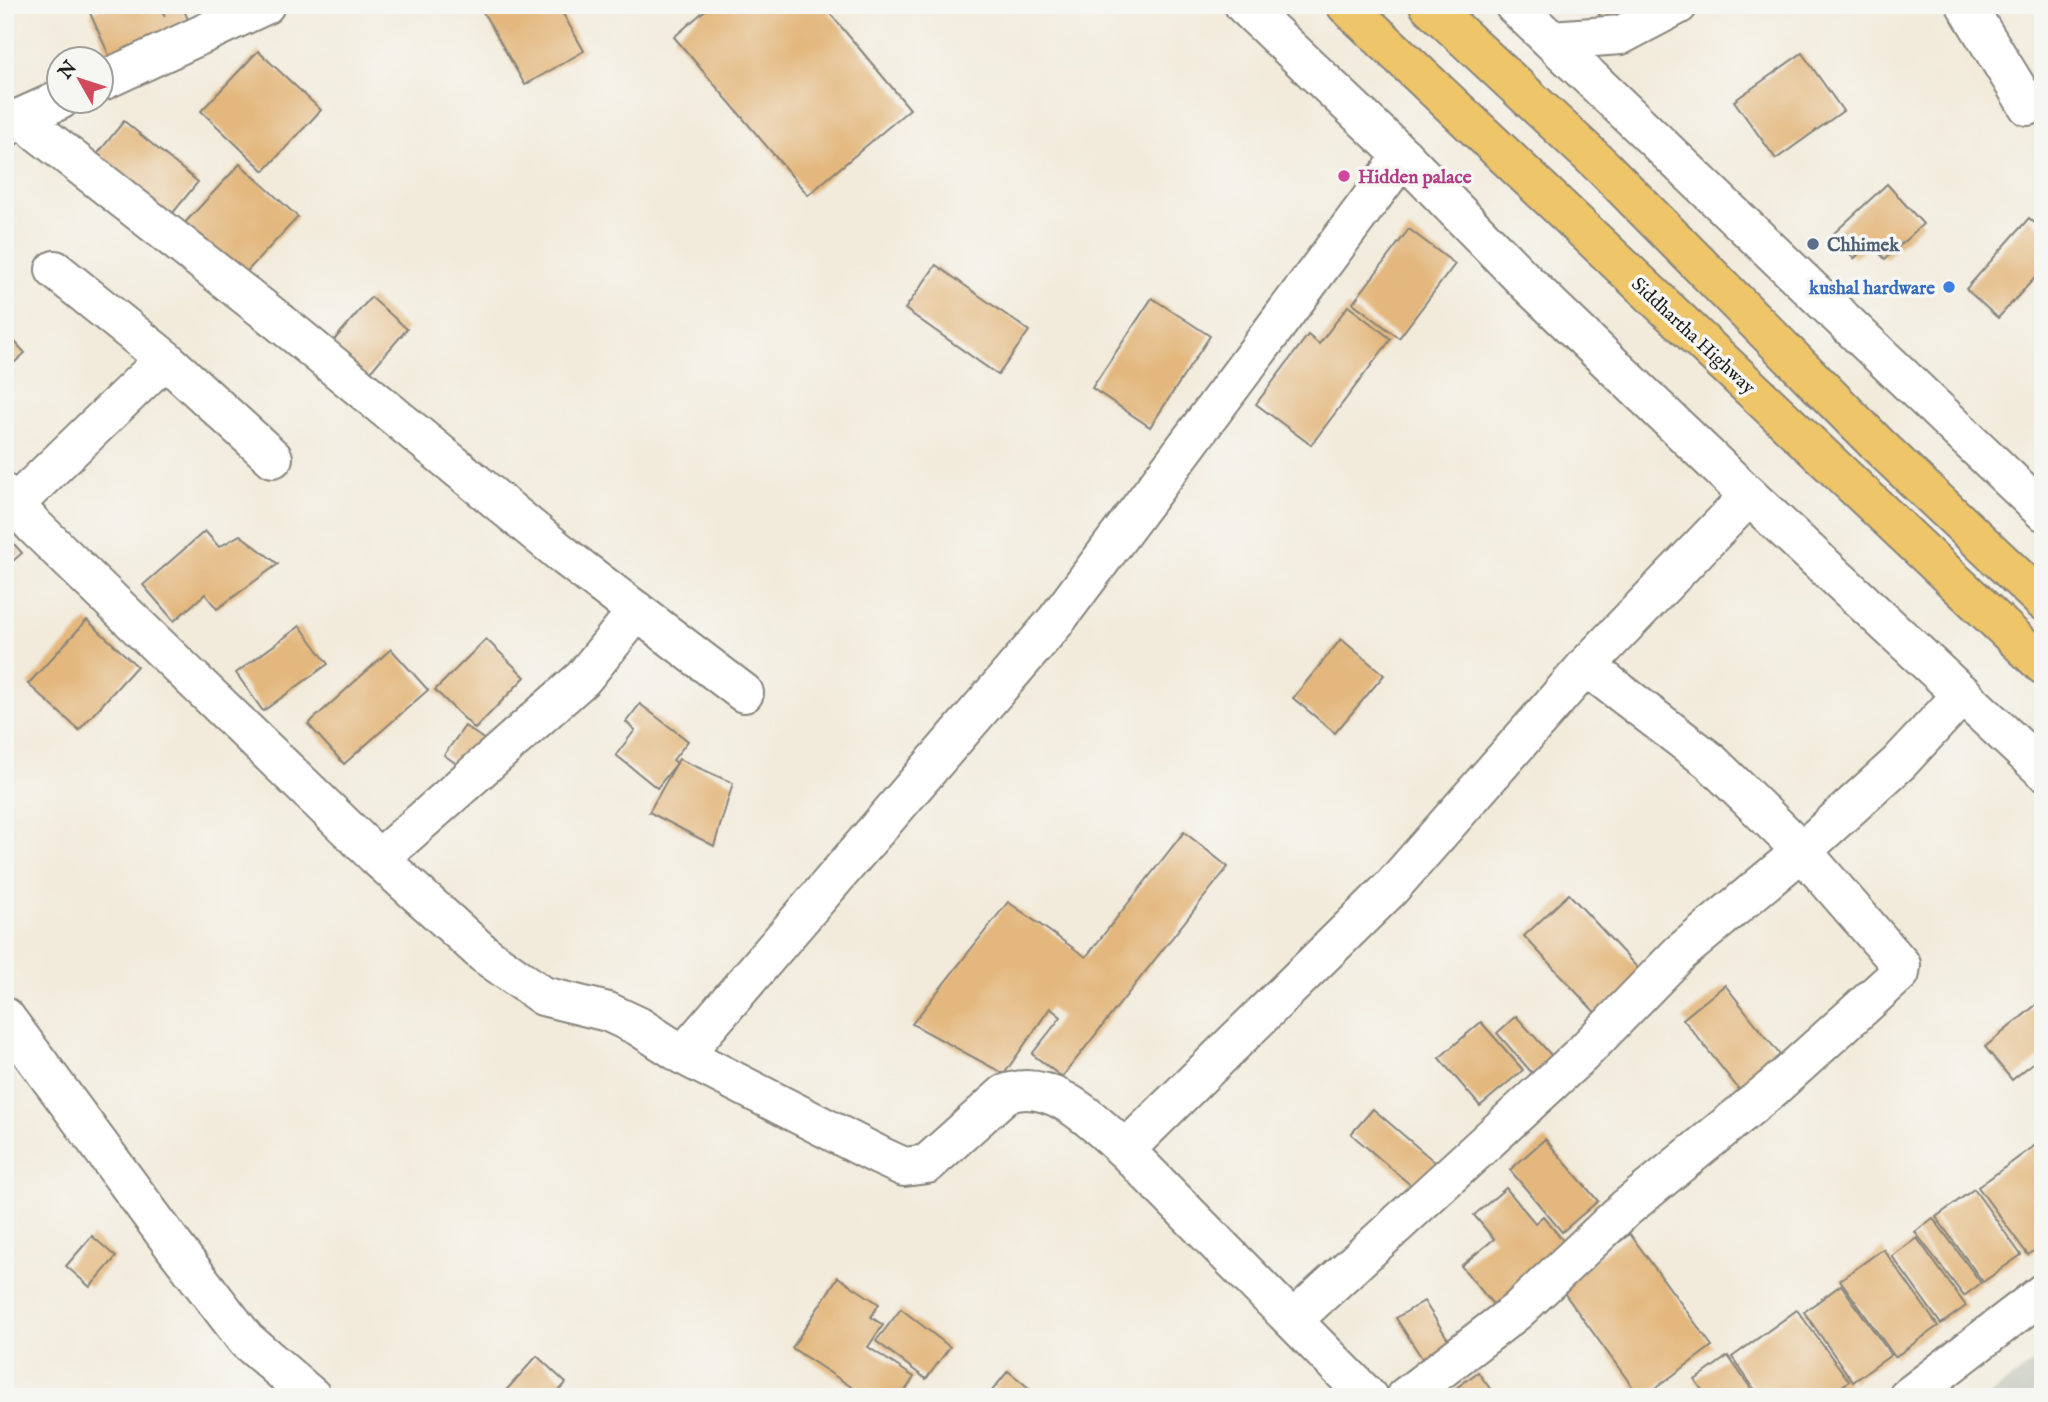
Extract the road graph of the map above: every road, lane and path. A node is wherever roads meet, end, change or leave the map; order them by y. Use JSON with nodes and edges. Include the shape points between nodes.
{"nodes":[{"id":1,"x":265,"y":5,"type":"edge"},
{"id":2,"x":1244,"y":5,"type":"edge"},
{"id":3,"x":1346,"y":5,"type":"edge"},
{"id":4,"x":1429,"y":5,"type":"edge"},
{"id":5,"x":1514,"y":5,"type":"edge"},
{"id":6,"x":1678,"y":5,"type":"edge"},
{"id":7,"x":1966,"y":5,"type":"edge"},
{"id":8,"x":200,"y":18,"type":"edge"},
{"id":9,"x":1551,"y":40,"type":"junction"},
{"id":10,"x":116,"y":71,"type":"edge"},
{"id":11,"x":2043,"y":99,"type":"edge"},
{"id":12,"x":46,"y":107,"type":"edge"},
{"id":13,"x":13,"y":123,"type":"edge"},
{"id":14,"x":1403,"y":156,"type":"junction"},
{"id":15,"x":55,"y":270,"type":"dead end"},
{"id":16,"x":165,"y":359,"type":"junction"},
{"id":17,"x":273,"y":458,"type":"dead end"},
{"id":18,"x":1749,"y":496,"type":"junction"},
{"id":19,"x":10,"y":499,"type":"edge"},
{"id":20,"x":2043,"y":511,"type":"edge"},
{"id":21,"x":2043,"y":601,"type":"edge"},
{"id":22,"x":637,"y":611,"type":"junction"},
{"id":23,"x":2043,"y":665,"type":"edge"},
{"id":24,"x":1586,"y":666,"type":"junction"},
{"id":25,"x":744,"y":692,"type":"dead end"},
{"id":26,"x":1963,"y":694,"type":"junction"},
{"id":27,"x":2043,"y":770,"type":"edge"},
{"id":28,"x":1802,"y":851,"type":"junction"},
{"id":29,"x":379,"y":859,"type":"junction"},
{"id":30,"x":5,"y":1017,"type":"edge"},
{"id":31,"x":682,"y":1055,"type":"junction"},
{"id":32,"x":1125,"y":1150,"type":"junction"},
{"id":33,"x":2043,"y":1293,"type":"edge"},
{"id":34,"x":1294,"y":1319,"type":"junction"},
{"id":35,"x":313,"y":1397,"type":"edge"},
{"id":36,"x":1368,"y":1397,"type":"edge"},
{"id":37,"x":1405,"y":1397,"type":"edge"},
{"id":38,"x":1908,"y":1397,"type":"edge"}],
"edges":[{"from":1,"to":8,"type":"street"},
{"from":2,"to":14,"type":"street"},
{"from":3,"to":23,"type":"highway","name":"Siddhartha Highway"},
{"from":4,"to":21,"type":"highway","via":[[1604,168],[1879,446]]},
{"from":5,"to":9,"type":"street"},
{"from":6,"to":9,"type":"street","via":[[1621,35]]},
{"from":7,"to":11,"type":"street","via":[[2028,106]]},
{"from":8,"to":10,"type":"street"},
{"from":9,"to":20,"type":"street"},
{"from":12,"to":13,"type":"street"},
{"from":13,"to":22,"type":"street","via":[[296,335]]},
{"from":14,"to":18,"type":"street","via":[[1529,285]]},
{"from":14,"to":31,"type":"street","via":[[1055,622]]},
{"from":15,"to":16,"type":"street"},
{"from":16,"to":17,"type":"street"},
{"from":16,"to":19,"type":"street"},
{"from":18,"to":24,"type":"street"},
{"from":18,"to":26,"type":"street"},
{"from":19,"to":29,"type":"street"},
{"from":22,"to":25,"type":"street"},
{"from":22,"to":29,"type":"street","via":[[583,678]]},
{"from":24,"to":28,"type":"street","via":[[1710,761]]},
{"from":24,"to":32,"type":"street","via":[[1391,888]]},
{"from":26,"to":27,"type":"street"},
{"from":26,"to":28,"type":"street","via":[[1899,763]]},
{"from":28,"to":34,"type":"street","via":[[1681,953],[1582,1054]]},
{"from":28,"to":37,"type":"street","via":[[1901,965],[1900,973],[1773,1087],[1626,1208],[1517,1311]]},
{"from":29,"to":31,"type":"street","via":[[484,954],[544,996],[608,1012]]},
{"from":30,"to":35,"type":"street","via":[[246,1340]]},
{"from":31,"to":32,"type":"street","via":[[904,1167],[927,1164],[982,1112],[1017,1089],[1059,1098],[1085,1113]]},
{"from":32,"to":34,"type":"street"},
{"from":33,"to":38,"type":"street"},
{"from":34,"to":36,"type":"street"}]}
